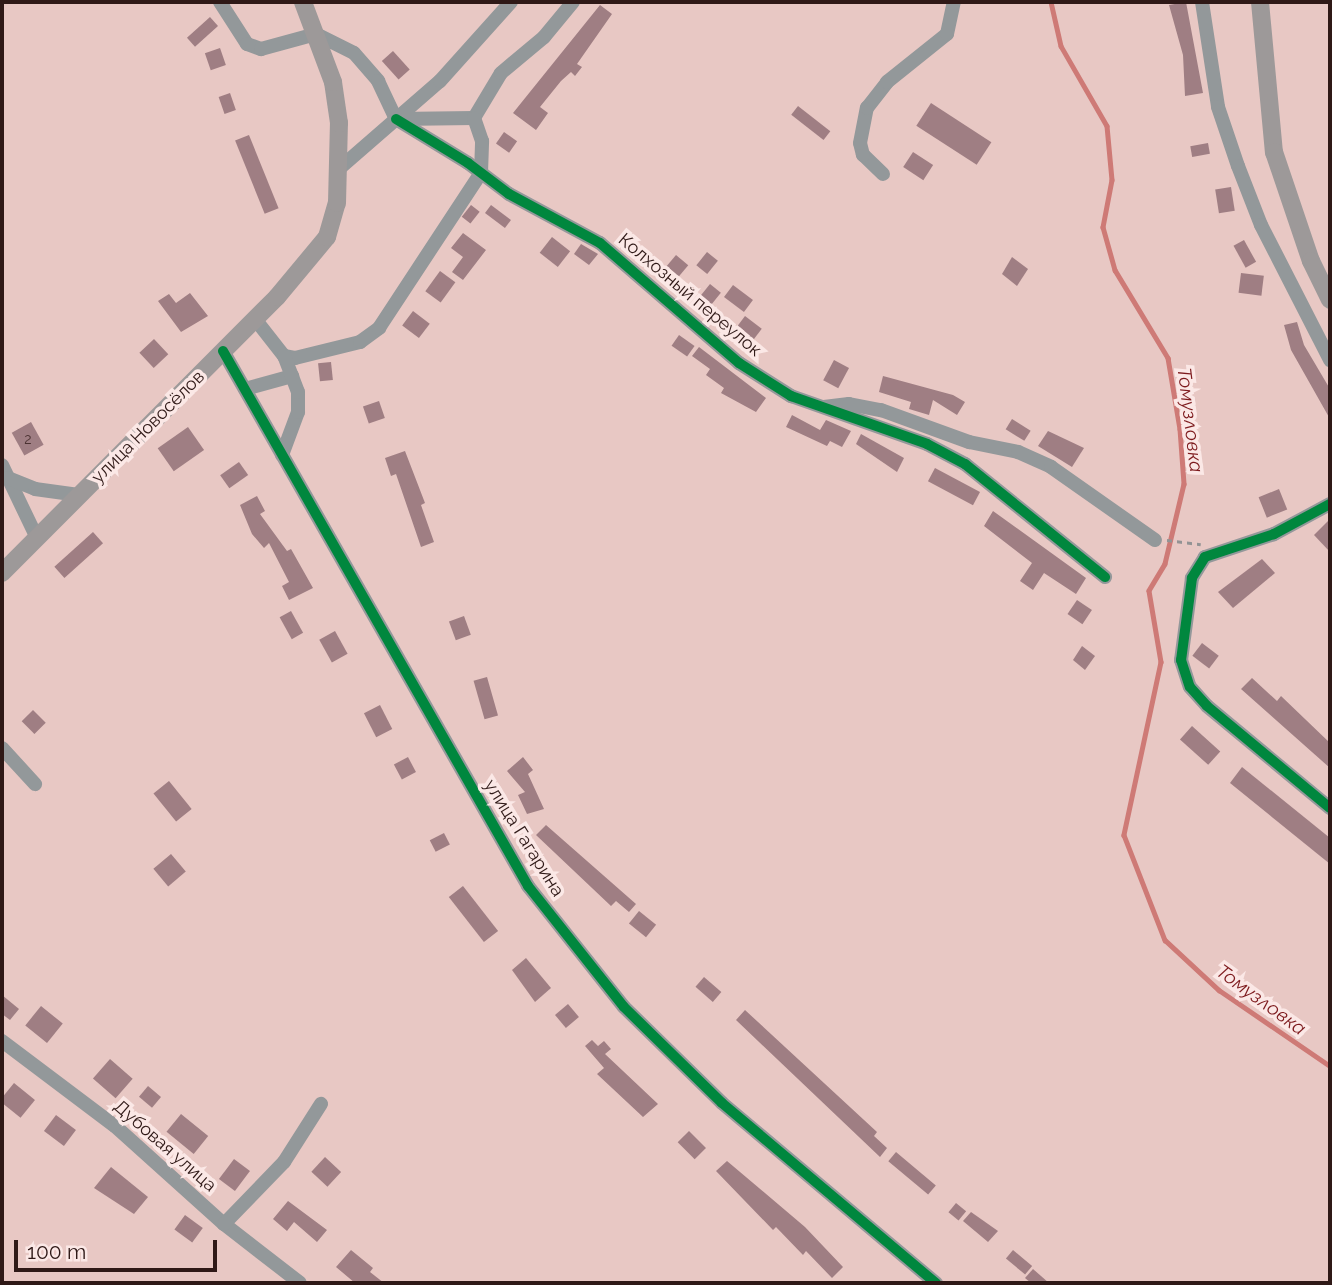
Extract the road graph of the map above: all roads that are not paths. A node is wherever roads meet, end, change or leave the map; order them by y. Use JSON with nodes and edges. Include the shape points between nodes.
{"nodes":[{"id":1,"x":220,"y":2,"type":"edge"},
{"id":2,"x":303,"y":2,"type":"edge"},
{"id":3,"x":511,"y":2,"type":"edge"},
{"id":4,"x":573,"y":2,"type":"edge"},
{"id":5,"x":954,"y":2,"type":"edge"},
{"id":6,"x":1202,"y":2,"type":"edge"},
{"id":7,"x":1260,"y":2,"type":"edge"},
{"id":8,"x":316,"y":34,"type":"junction"},
{"id":9,"x":474,"y":118,"type":"junction"},
{"id":10,"x":396,"y":119,"type":"junction"},
{"id":11,"x":341,"y":167,"type":"junction"},
{"id":12,"x":481,"y":173,"type":"junction"},
{"id":13,"x":883,"y":174,"type":"dead end"},
{"id":14,"x":1330,"y":300,"type":"edge"},
{"id":15,"x":255,"y":319,"type":"junction"},
{"id":16,"x":223,"y":351,"type":"junction"},
{"id":17,"x":284,"y":356,"type":"junction"},
{"id":18,"x":1330,"y":360,"type":"edge"},
{"id":19,"x":292,"y":376,"type":"junction"},
{"id":20,"x":245,"y":388,"type":"junction"},
{"id":21,"x":819,"y":407,"type":"junction"},
{"id":22,"x":282,"y":455,"type":"junction"},
{"id":23,"x":5,"y":471,"type":"edge"},
{"id":24,"x":79,"y":495,"type":"junction"},
{"id":25,"x":1330,"y":504,"type":"edge"},
{"id":26,"x":37,"y":538,"type":"junction"},
{"id":27,"x":1155,"y":540,"type":"road end"},
{"id":28,"x":2,"y":573,"type":"edge"},
{"id":29,"x":1105,"y":577,"type":"dead end"},
{"id":30,"x":2,"y":748,"type":"edge"},
{"id":31,"x":35,"y":784,"type":"dead end"},
{"id":32,"x":1330,"y":808,"type":"edge"},
{"id":33,"x":2,"y":1041,"type":"edge"},
{"id":34,"x":321,"y":1104,"type":"dead end"},
{"id":35,"x":224,"y":1224,"type":"junction"},
{"id":36,"x":300,"y":1283,"type":"edge"},
{"id":37,"x":936,"y":1283,"type":"edge"}],
"edges":[{"from":1,"to":8,"type":"street","via":[[247,44],[254,47]]},
{"from":2,"to":8,"type":"main road","name":"улица Новосёлов"},
{"from":3,"to":10,"type":"street","via":[[440,81]]},
{"from":4,"to":9,"type":"street","via":[[544,37],[501,73]]},
{"from":5,"to":13,"type":"street","via":[[947,34],[887,82],[867,108],[860,143],[863,155]]},
{"from":6,"to":18,"type":"street","via":[[1218,107],[1238,166],[1261,225]]},
{"from":7,"to":14,"type":"main road","via":[[1274,152],[1311,261]]},
{"from":8,"to":10,"type":"street","via":[[354,53],[378,81]]},
{"from":8,"to":11,"type":"main road","name":"улица Новосёлов","via":[[332,82]]},
{"from":9,"to":10,"type":"street"},
{"from":9,"to":12,"type":"street","via":[[482,141]]},
{"from":10,"to":11,"type":"street"},
{"from":10,"to":12,"type":"street","name":"Колхозный переулок"},
{"from":11,"to":15,"type":"main road","name":"улица Новосёлов","via":[[327,237]]},
{"from":12,"to":17,"type":"street","via":[[379,328],[360,342],[295,358]]},
{"from":12,"to":21,"type":"street","name":"Колхозный переулок","via":[[509,194],[600,243],[739,363],[791,396]]},
{"from":15,"to":16,"type":"main road","name":"улица Новосёлов"},
{"from":15,"to":17,"type":"street"},
{"from":16,"to":20,"type":"street","name":"улица Гагарина"},
{"from":16,"to":24,"type":"main road","name":"улица Новосёлов"},
{"from":17,"to":19,"type":"street"},
{"from":19,"to":20,"type":"street"},
{"from":19,"to":22,"type":"street","via":[[298,412]]},
{"from":20,"to":22,"type":"street","name":"улица Гагарина"},
{"from":21,"to":27,"type":"street","name":"Колхозный переулок","via":[[849,404],[881,410],[969,442],[1018,452],[1051,467]]},
{"from":21,"to":29,"type":"street","name":"Колхозный переулок","via":[[927,444],[965,464]]},
{"from":22,"to":37,"type":"street","name":"улица Гагарина","via":[[536,896],[624,1007],[712,1093]]},
{"from":23,"to":24,"type":"street","via":[[35,489]]},
{"from":23,"to":26,"type":"street"},
{"from":24,"to":26,"type":"main road","name":"улица Новосёлов"},
{"from":25,"to":32,"type":"street","via":[[1274,534],[1205,556],[1192,578],[1181,660],[1190,687],[1207,706]]},
{"from":26,"to":28,"type":"main road","name":"улица Новосёлов"},
{"from":30,"to":31,"type":"street"},
{"from":33,"to":35,"type":"street","name":"Дубовая улица","via":[[115,1126]]},
{"from":34,"to":35,"type":"street","via":[[284,1162]]},
{"from":35,"to":36,"type":"street","name":"Дубовая улица"}]}
